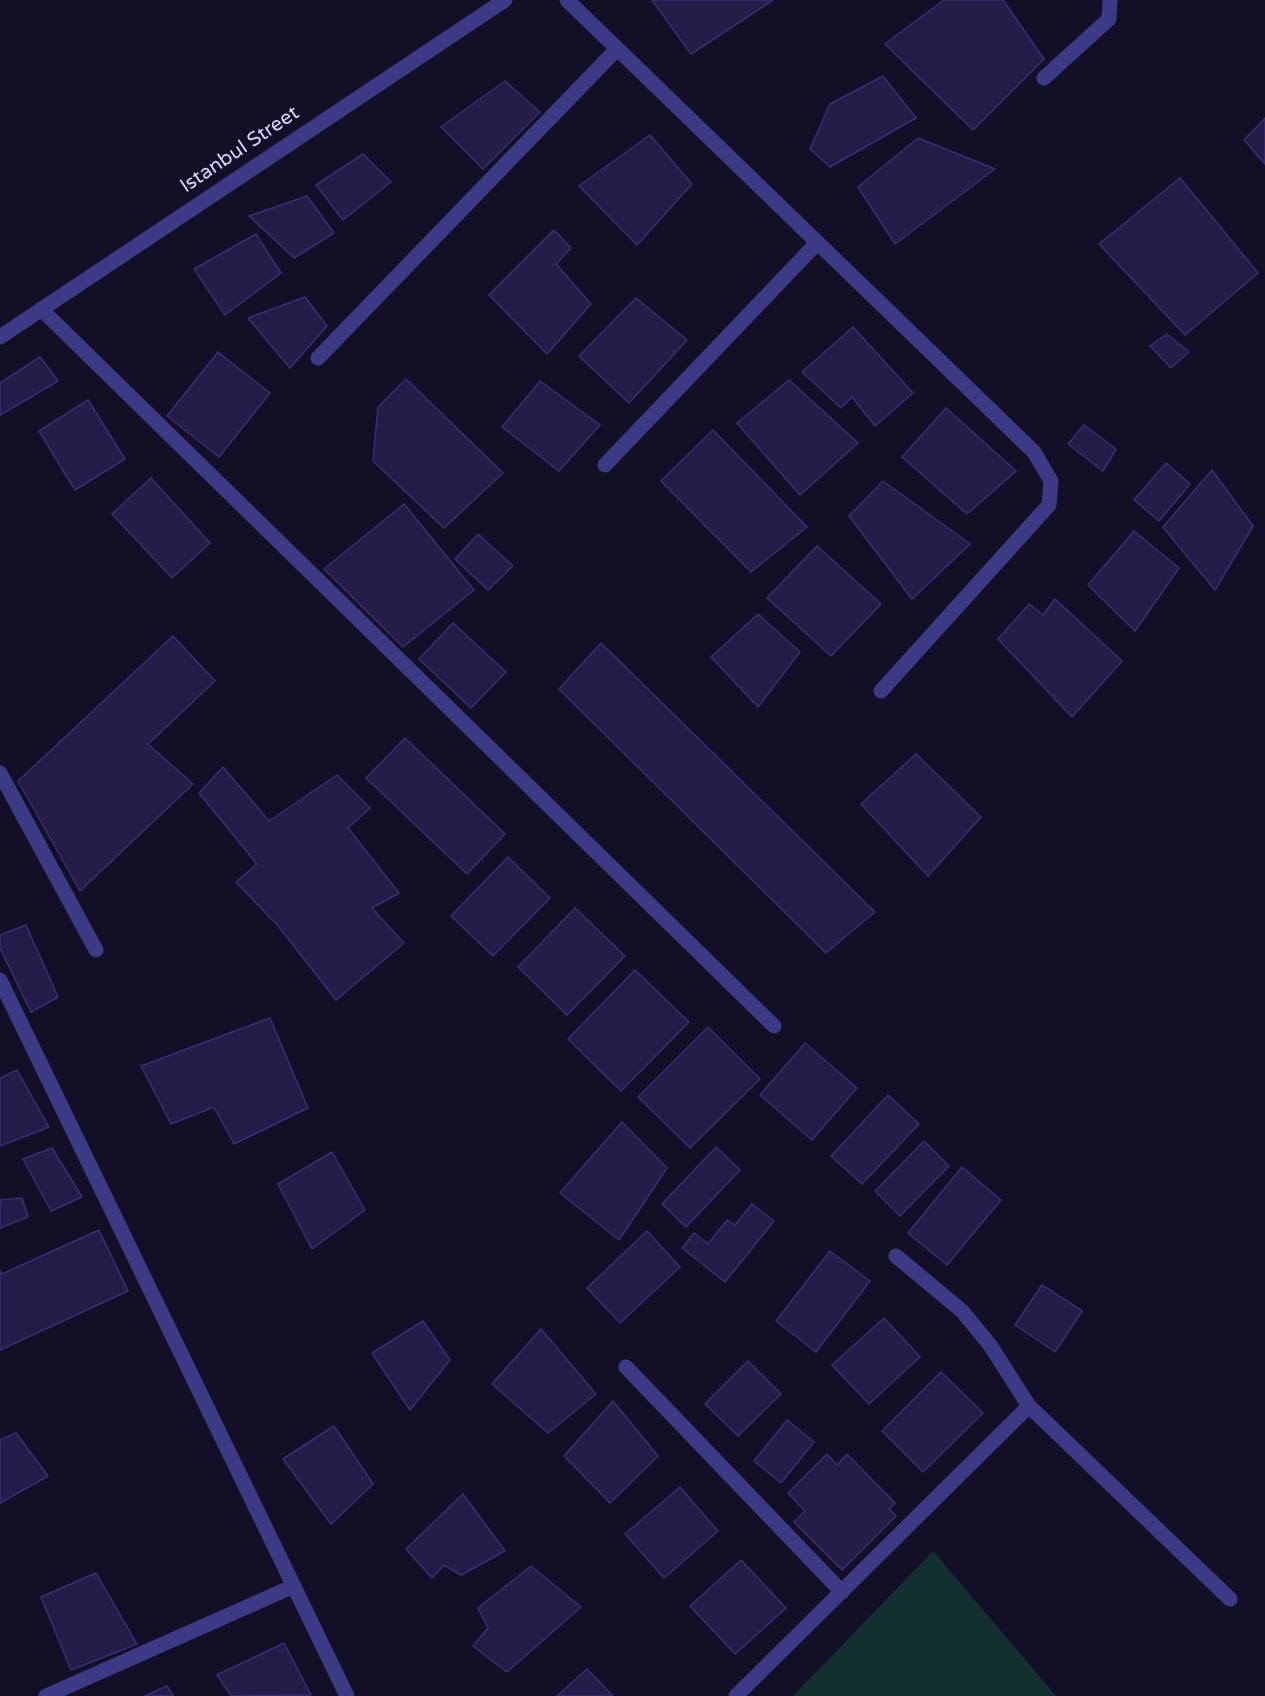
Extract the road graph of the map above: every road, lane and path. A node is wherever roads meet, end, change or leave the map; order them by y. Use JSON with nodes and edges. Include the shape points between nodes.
{"nodes":[{"id":1,"x":505,"y":0,"type":"edge"},
{"id":2,"x":567,"y":0,"type":"edge"},
{"id":3,"x":1110,"y":0,"type":"edge"},
{"id":4,"x":617,"y":49,"type":"junction"},
{"id":5,"x":1044,"y":78,"type":"dead end"},
{"id":6,"x":817,"y":243,"type":"junction"},
{"id":7,"x":41,"y":309,"type":"junction"},
{"id":8,"x":0,"y":337,"type":"edge"},
{"id":9,"x":318,"y":358,"type":"dead end"},
{"id":10,"x":604,"y":465,"type":"dead end"},
{"id":11,"x":881,"y":691,"type":"dead end"},
{"id":12,"x":0,"y":773,"type":"edge"},
{"id":13,"x":96,"y":950,"type":"dead end"},
{"id":14,"x":0,"y":980,"type":"edge"},
{"id":15,"x":774,"y":1026,"type":"dead end"},
{"id":16,"x":896,"y":1256,"type":"dead end"},
{"id":17,"x":626,"y":1367,"type":"dead end"},
{"id":18,"x":1029,"y":1406,"type":"junction"},
{"id":19,"x":294,"y":1587,"type":"junction"},
{"id":20,"x":842,"y":1592,"type":"junction"},
{"id":21,"x":1230,"y":1599,"type":"dead end"},
{"id":22,"x":46,"y":1696,"type":"edge"},
{"id":23,"x":346,"y":1696,"type":"edge"},
{"id":24,"x":736,"y":1696,"type":"edge"}],
"edges":[{"from":1,"to":7,"type":"street","name":"Istanbul Street"},
{"from":2,"to":4,"type":"street"},
{"from":3,"to":5,"type":"street","via":[[1109,19]]},
{"from":4,"to":6,"type":"street"},
{"from":4,"to":9,"type":"street"},
{"from":6,"to":10,"type":"street"},
{"from":6,"to":11,"type":"street","via":[[1034,452],[1050,481],[1049,506]]},
{"from":7,"to":8,"type":"street","name":"Istanbul Street"},
{"from":7,"to":15,"type":"street"},
{"from":12,"to":13,"type":"street"},
{"from":14,"to":19,"type":"street"},
{"from":16,"to":18,"type":"street","via":[[962,1311]]},
{"from":17,"to":20,"type":"street"},
{"from":18,"to":20,"type":"street"},
{"from":18,"to":21,"type":"street"},
{"from":19,"to":22,"type":"street"},
{"from":19,"to":23,"type":"street"},
{"from":20,"to":24,"type":"street"}]}
